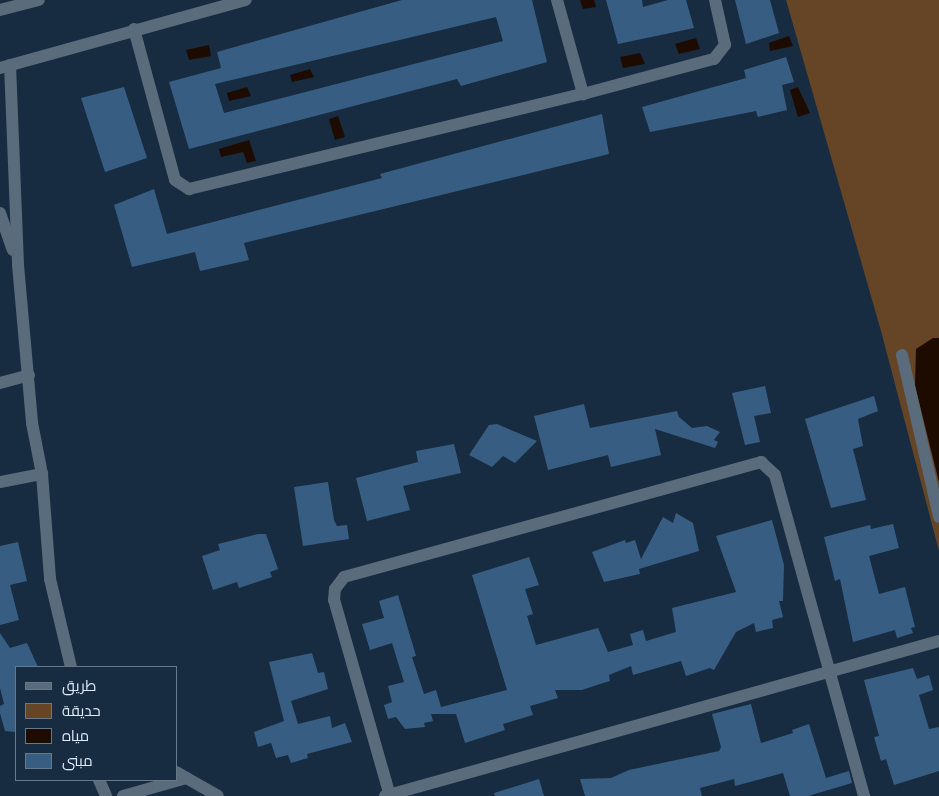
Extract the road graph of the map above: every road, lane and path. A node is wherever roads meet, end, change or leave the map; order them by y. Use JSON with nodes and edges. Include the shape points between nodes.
{"nodes":[{"id":1,"x":38,"y":0,"type":"edge"},
{"id":2,"x":246,"y":0,"type":"edge"},
{"id":3,"x":557,"y":0,"type":"edge"},
{"id":4,"x":715,"y":0,"type":"edge"},
{"id":5,"x":0,"y":10,"type":"edge"},
{"id":6,"x":134,"y":29,"type":"junction"},
{"id":7,"x":5,"y":66,"type":"edge"},
{"id":8,"x":583,"y":94,"type":"junction"},
{"id":9,"x":0,"y":212,"type":"edge"},
{"id":10,"x":18,"y":265,"type":"junction"},
{"id":11,"x":902,"y":356,"type":"dead end"},
{"id":12,"x":29,"y":375,"type":"junction"},
{"id":13,"x":0,"y":383,"type":"edge"},
{"id":14,"x":42,"y":474,"type":"junction"},
{"id":15,"x":0,"y":482,"type":"edge"},
{"id":16,"x":939,"y":517,"type":"edge"},
{"id":17,"x":939,"y":641,"type":"edge"},
{"id":18,"x":71,"y":666,"type":"edge"},
{"id":19,"x":830,"y":669,"type":"junction"},
{"id":20,"x":181,"y":775,"type":"edge"},
{"id":21,"x":99,"y":781,"type":"edge"},
{"id":22,"x":164,"y":781,"type":"edge"},
{"id":23,"x":388,"y":795,"type":"edge"},
{"id":24,"x":106,"y":796,"type":"edge"},
{"id":25,"x":123,"y":796,"type":"edge"},
{"id":26,"x":218,"y":796,"type":"edge"},
{"id":27,"x":864,"y":796,"type":"edge"}],
"edges":[{"from":1,"to":5,"type":"street"},
{"from":2,"to":6,"type":"street"},
{"from":3,"to":8,"type":"street"},
{"from":4,"to":8,"type":"street","via":[[725,40],[719,56]]},
{"from":6,"to":7,"type":"street"},
{"from":6,"to":8,"type":"street","via":[[175,180],[186,189]]},
{"from":7,"to":10,"type":"street"},
{"from":9,"to":10,"type":"street"},
{"from":10,"to":12,"type":"street"},
{"from":11,"to":16,"type":"street"},
{"from":12,"to":13,"type":"street"},
{"from":12,"to":14,"type":"street","via":[[32,423]]},
{"from":14,"to":15,"type":"street"},
{"from":14,"to":18,"type":"street","via":[[50,580]]},
{"from":17,"to":19,"type":"street"},
{"from":19,"to":23,"type":"street"},
{"from":19,"to":23,"type":"street","via":[[775,474],[761,462],[358,571],[338,582],[334,600]]},
{"from":19,"to":27,"type":"street"},
{"from":20,"to":26,"type":"street"},
{"from":21,"to":24,"type":"street"},
{"from":22,"to":25,"type":"street"}]}
